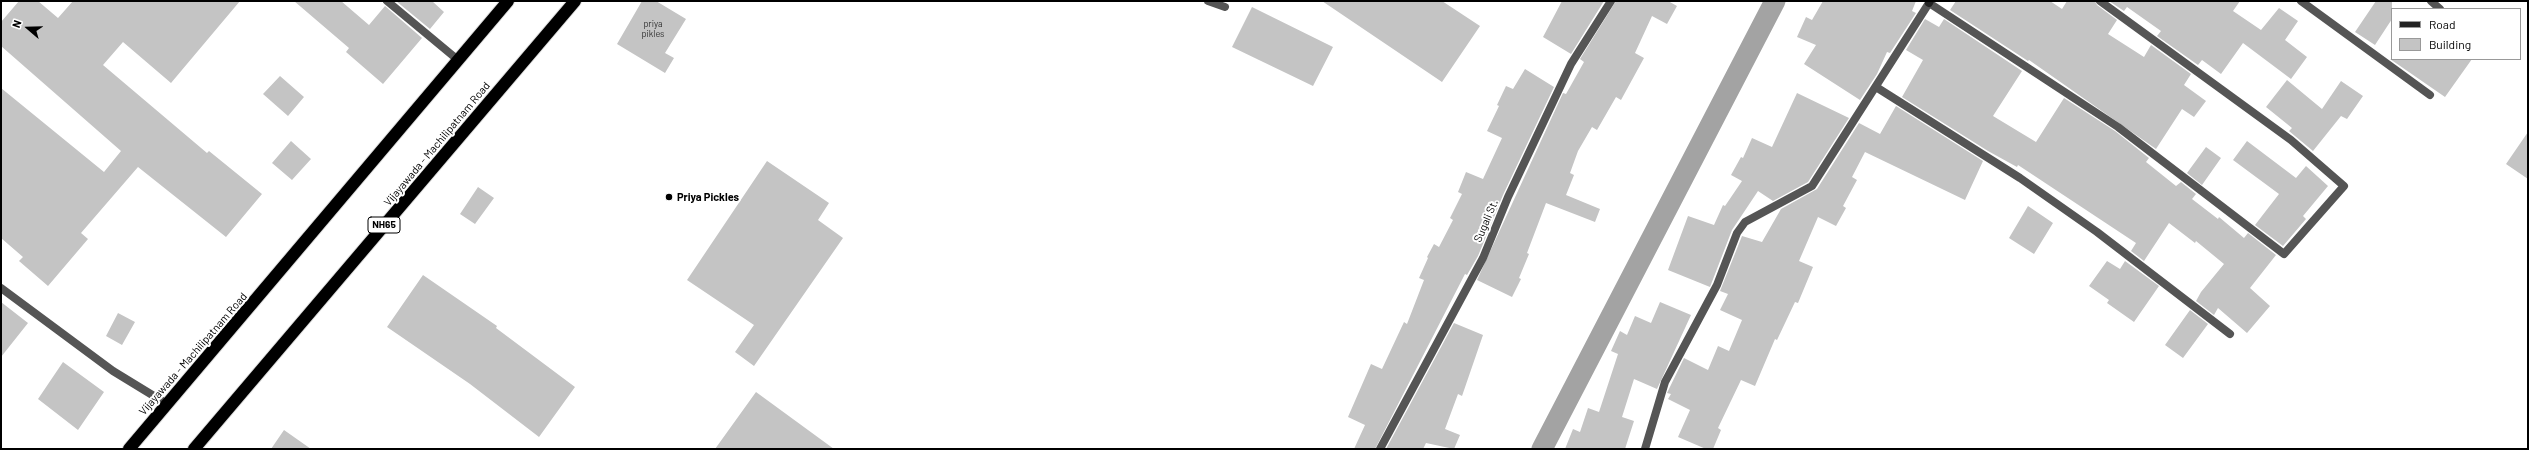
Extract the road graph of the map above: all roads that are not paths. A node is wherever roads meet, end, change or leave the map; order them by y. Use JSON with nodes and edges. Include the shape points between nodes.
{"nodes":[{"id":1,"x":387,"y":1,"type":"edge"},
{"id":2,"x":508,"y":1,"type":"edge"},
{"id":3,"x":575,"y":1,"type":"edge"},
{"id":4,"x":1208,"y":1,"type":"edge"},
{"id":5,"x":1611,"y":1,"type":"edge"},
{"id":6,"x":2100,"y":1,"type":"edge"},
{"id":7,"x":2301,"y":1,"type":"edge"},
{"id":8,"x":2431,"y":1,"type":"edge"},
{"id":9,"x":1930,"y":2,"type":"edge"},
{"id":10,"x":1225,"y":7,"type":"dead end"},
{"id":11,"x":2439,"y":8,"type":"edge"},
{"id":12,"x":458,"y":60,"type":"junction"},
{"id":13,"x":1876,"y":87,"type":"junction"},
{"id":14,"x":2430,"y":95,"type":"dead end"},
{"id":15,"x":1,"y":288,"type":"edge"},
{"id":16,"x":2230,"y":334,"type":"dead end"},
{"id":17,"x":167,"y":404,"type":"junction"},
{"id":18,"x":129,"y":449,"type":"edge"},
{"id":19,"x":194,"y":449,"type":"edge"},
{"id":20,"x":1380,"y":449,"type":"edge"},
{"id":21,"x":1645,"y":449,"type":"edge"}],
"edges":[{"from":1,"to":12,"type":"street"},
{"from":2,"to":12,"type":"highway","name":"Vijayawada - Machilipatnam Road"},
{"from":3,"to":19,"type":"highway","name":"Vijayawada - Machilipatnam Road","number":"NH65"},
{"from":4,"to":10,"type":"street"},
{"from":5,"to":20,"type":"street","name":"Sugali St.","via":[[1571,64],[1508,197],[1483,258]]},
{"from":6,"to":9,"type":"street","via":[[2291,140],[2344,186],[2284,254],[2118,127]]},
{"from":7,"to":14,"type":"street"},
{"from":8,"to":11,"type":"street"},
{"from":9,"to":13,"type":"street"},
{"from":12,"to":17,"type":"highway","name":"Vijayawada - Machilipatnam Road"},
{"from":13,"to":16,"type":"street","via":[[2027,183],[2098,232]]},
{"from":13,"to":21,"type":"street","via":[[1812,186],[1745,222],[1737,233],[1717,285],[1665,382]]},
{"from":15,"to":17,"type":"street","via":[[113,370]]},
{"from":17,"to":18,"type":"highway","name":"Vijayawada - Machilipatnam Road"}]}
